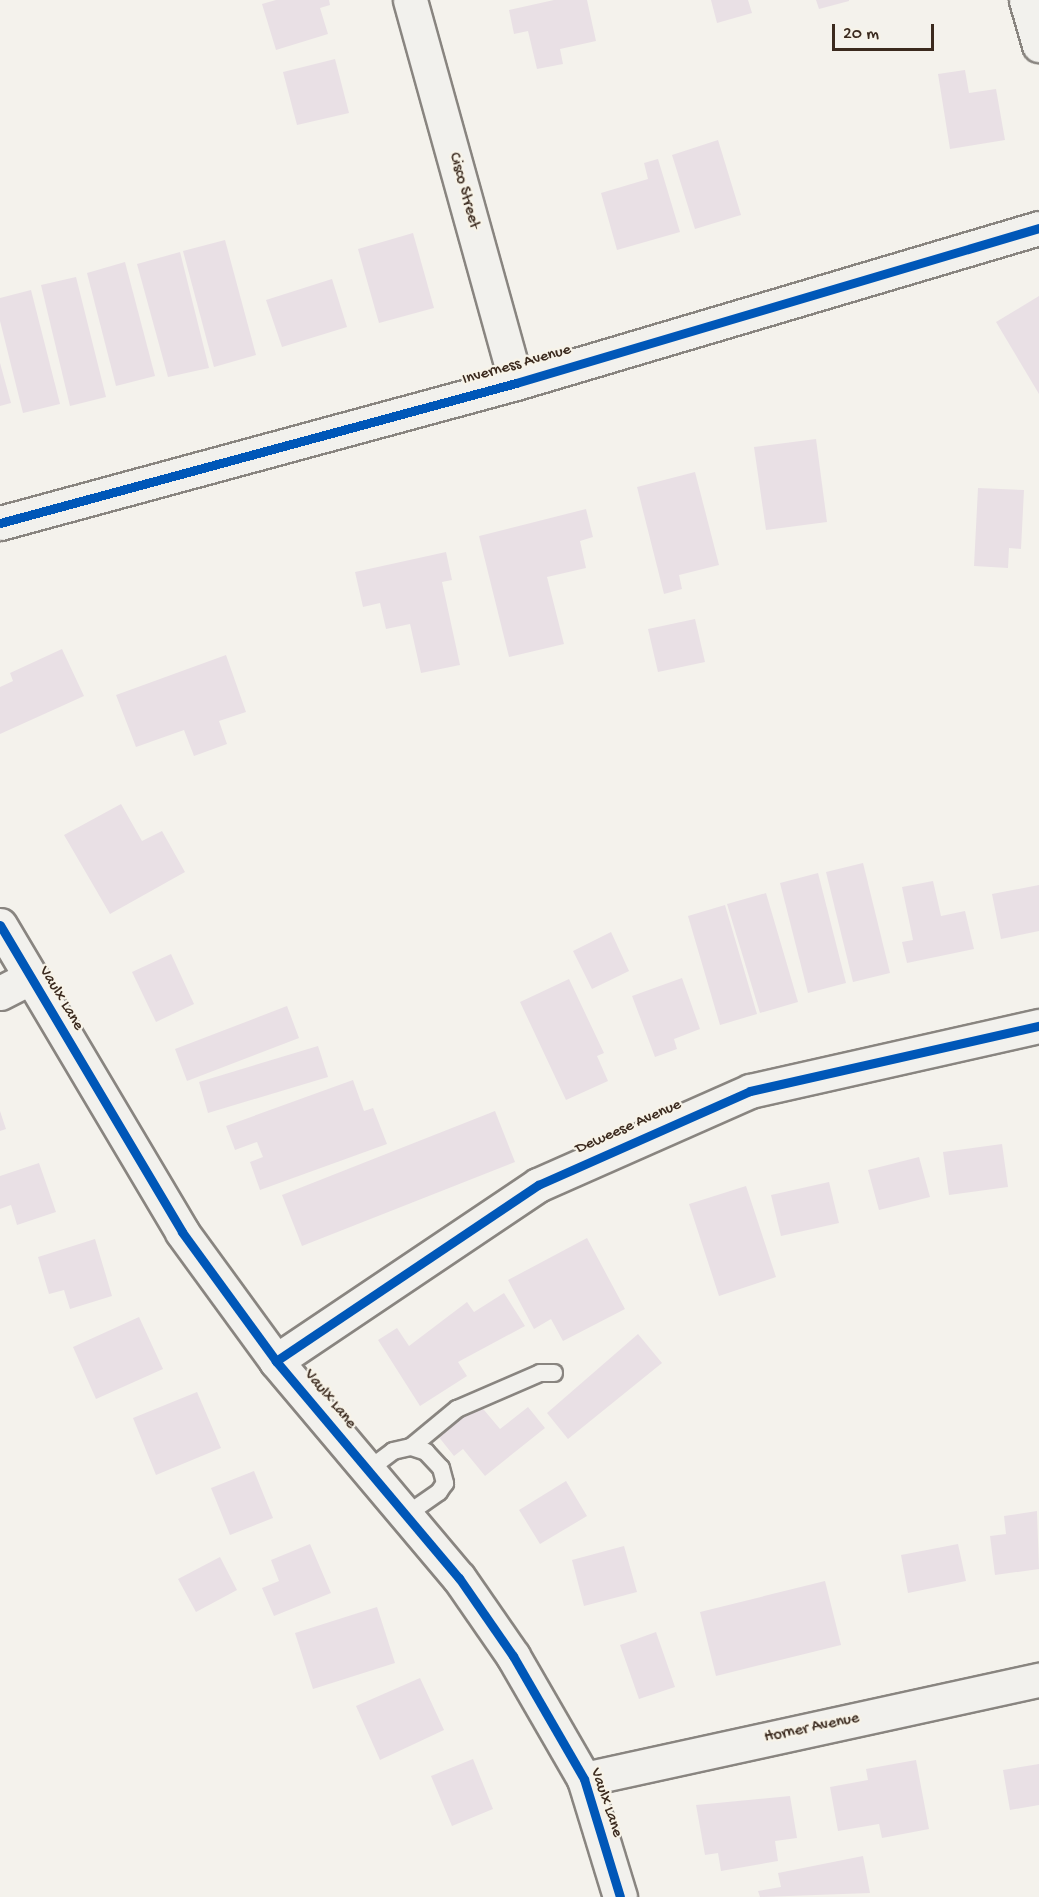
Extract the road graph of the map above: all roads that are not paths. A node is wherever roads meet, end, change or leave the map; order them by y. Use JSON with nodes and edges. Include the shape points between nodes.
{"nodes":[{"id":1,"x":410,"y":0,"type":"edge"},
{"id":2,"x":1026,"y":0,"type":"edge"},
{"id":3,"x":1039,"y":45,"type":"edge"},
{"id":4,"x":1039,"y":228,"type":"edge"},
{"id":5,"x":516,"y":383,"type":"junction"},
{"id":6,"x":0,"y":523,"type":"edge"},
{"id":7,"x":0,"y":926,"type":"edge"},
{"id":8,"x":30,"y":978,"type":"junction"},
{"id":9,"x":0,"y":993,"type":"edge"},
{"id":10,"x":1039,"y":1026,"type":"edge"},
{"id":11,"x":276,"y":1361,"type":"junction"},
{"id":12,"x":554,"y":1373,"type":"dead end"},
{"id":13,"x":411,"y":1447,"type":"junction"},
{"id":14,"x":368,"y":1470,"type":"junction"},
{"id":15,"x":406,"y":1515,"type":"junction"},
{"id":16,"x":1039,"y":1680,"type":"edge"},
{"id":17,"x":584,"y":1779,"type":"junction"},
{"id":18,"x":620,"y":1897,"type":"edge"}],
"edges":[{"from":1,"to":5,"type":"street","name":"Cisco Street"},
{"from":2,"to":3,"type":"street"},
{"from":4,"to":5,"type":"street","name":"Inverness Avenue"},
{"from":5,"to":6,"type":"street","name":"Inverness Avenue"},
{"from":7,"to":8,"type":"street","name":"Vaulx Lane"},
{"from":8,"to":9,"type":"street"},
{"from":8,"to":11,"type":"street","name":"Vaulx Lane","via":[[182,1233]]},
{"from":10,"to":11,"type":"street","name":"Deweese Avenue","via":[[739,1096],[538,1185]]},
{"from":11,"to":14,"type":"street","name":"Vaulx Lane"},
{"from":12,"to":13,"type":"lane","via":[[540,1373],[457,1410]]},
{"from":13,"to":14,"type":"lane","via":[[393,1451]]},
{"from":13,"to":15,"type":"lane","via":[[426,1452],[441,1468],[445,1483]]},
{"from":14,"to":15,"type":"street","name":"Vaulx Lane"},
{"from":15,"to":17,"type":"street","name":"Vaulx Lane","via":[[459,1578],[513,1656]]},
{"from":16,"to":17,"type":"street","name":"Horner Avenue"},
{"from":17,"to":18,"type":"street","name":"Vaulx Lane"}]}
